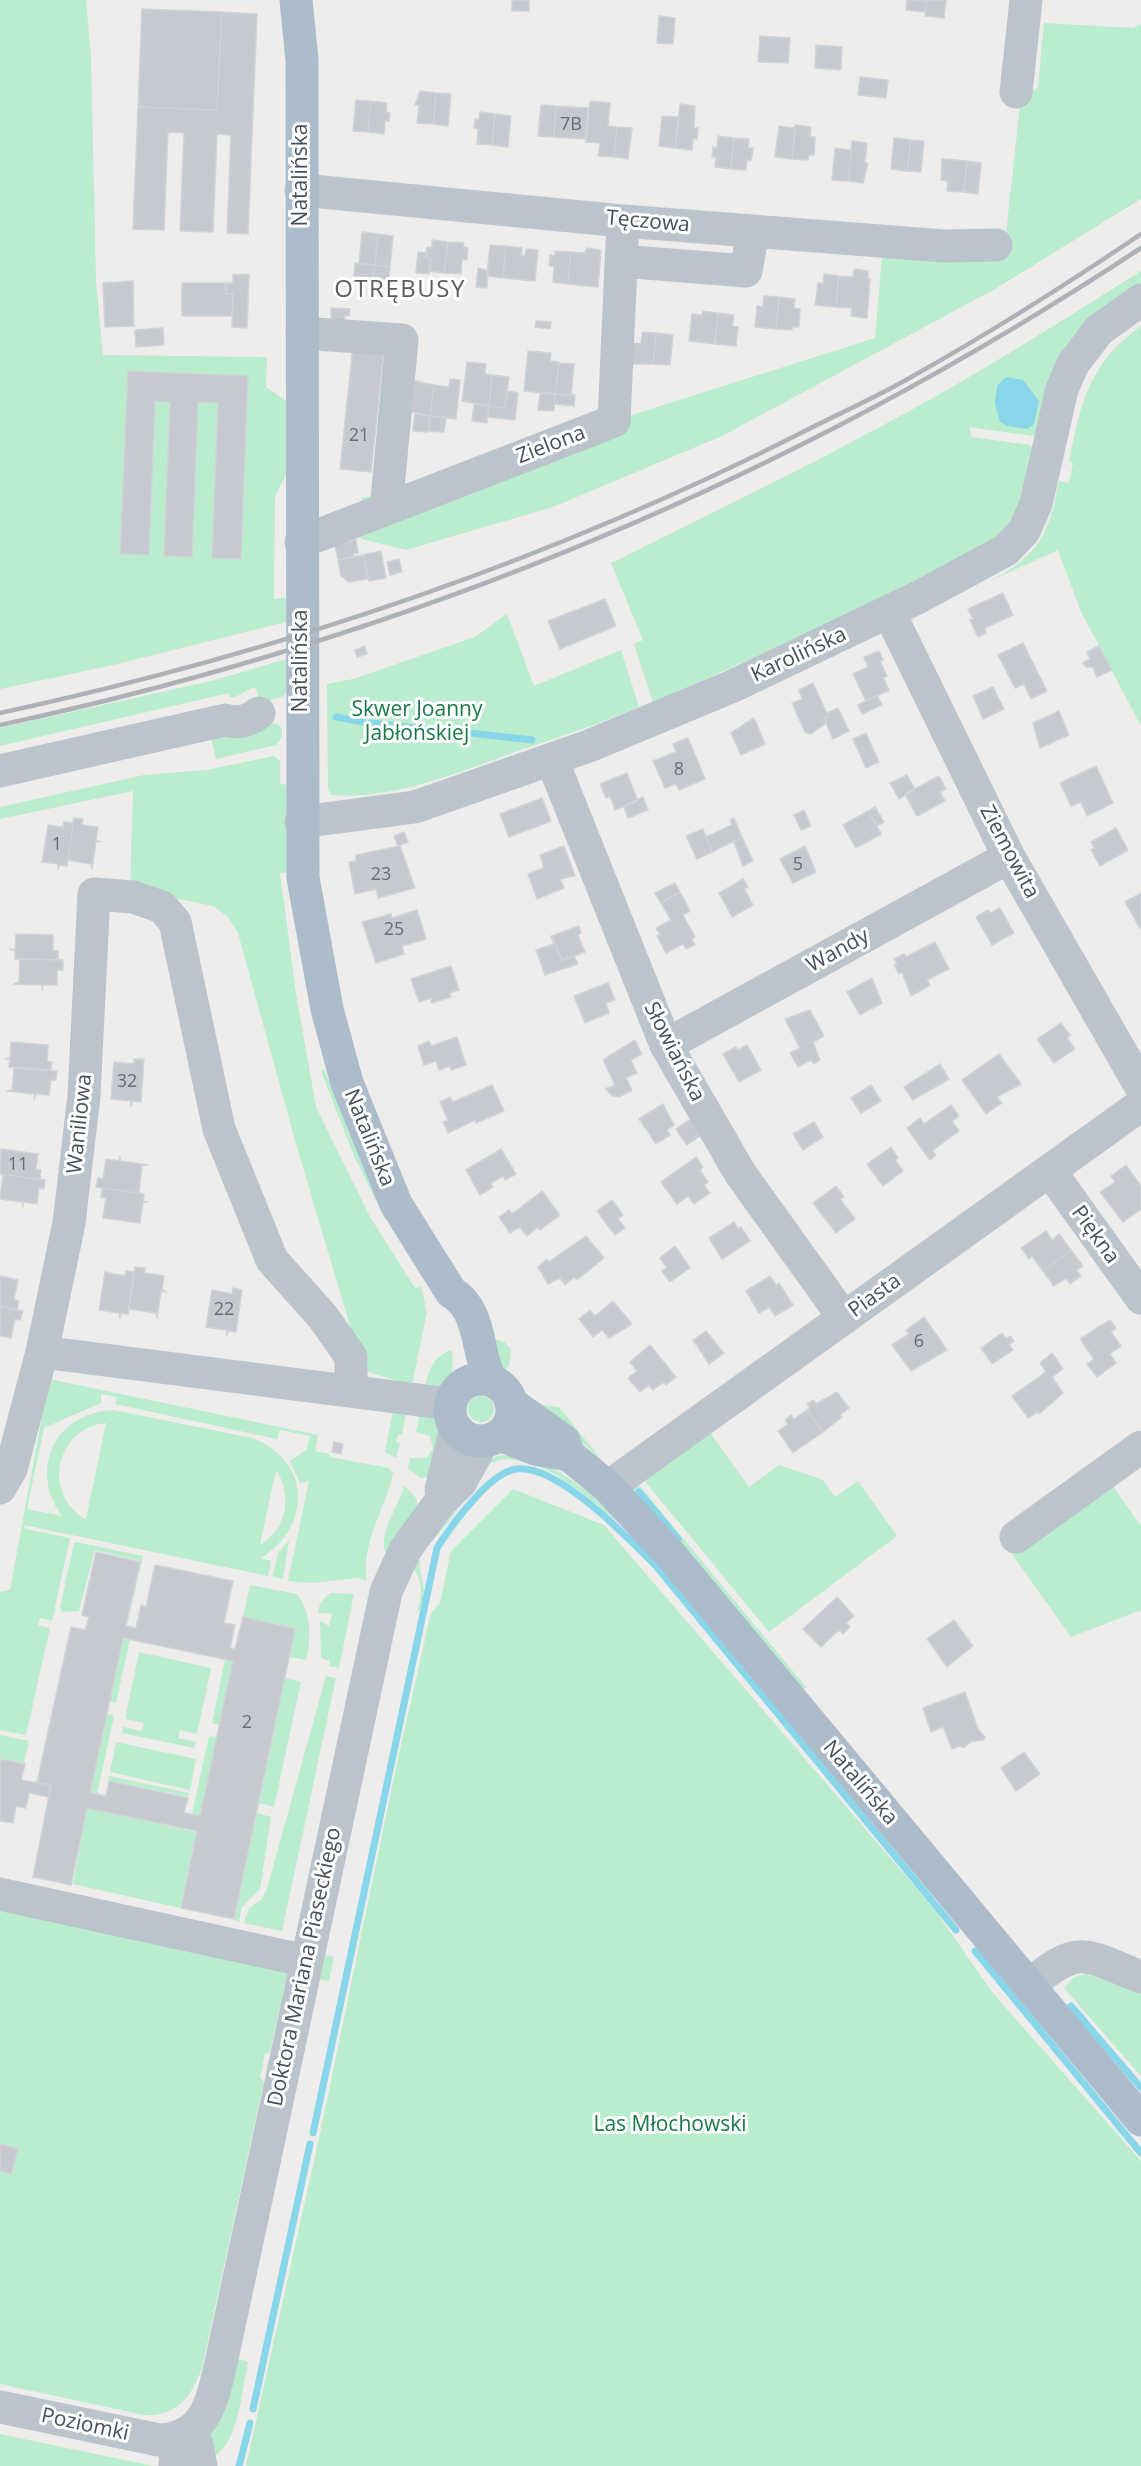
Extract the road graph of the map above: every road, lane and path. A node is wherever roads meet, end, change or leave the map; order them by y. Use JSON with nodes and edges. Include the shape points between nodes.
{"nodes":[{"id":1,"x":296,"y":0,"type":"edge"},
{"id":2,"x":1026,"y":0,"type":"edge"},
{"id":3,"x":1016,"y":92,"type":"dead end"},
{"id":4,"x":301,"y":190,"type":"junction"},
{"id":5,"x":623,"y":220,"type":"junction"},
{"id":6,"x":753,"y":231,"type":"junction"},
{"id":7,"x":996,"y":245,"type":"dead end"},
{"id":8,"x":621,"y":261,"type":"junction"},
{"id":9,"x":1141,"y":300,"type":"edge"},
{"id":10,"x":302,"y":333,"type":"junction"},
{"id":11,"x":386,"y":509,"type":"junction"},
{"id":12,"x":301,"y":542,"type":"junction"},
{"id":13,"x":889,"y":612,"type":"junction"},
{"id":14,"x":302,"y":704,"type":"junction"},
{"id":15,"x":552,"y":760,"type":"junction"},
{"id":16,"x":0,"y":771,"type":"edge"},
{"id":17,"x":301,"y":822,"type":"junction"},
{"id":18,"x":1009,"y":858,"type":"junction"},
{"id":19,"x":666,"y":1045,"type":"junction"},
{"id":20,"x":1141,"y":1087,"type":"edge"},
{"id":21,"x":1141,"y":1105,"type":"edge"},
{"id":22,"x":1050,"y":1171,"type":"junction"},
{"id":23,"x":451,"y":1292,"type":"junction"},
{"id":24,"x":1141,"y":1298,"type":"edge"},
{"id":25,"x":844,"y":1318,"type":"junction"},
{"id":26,"x":42,"y":1352,"type":"junction"},
{"id":27,"x":490,"y":1379,"type":"junction"},
{"id":28,"x":351,"y":1391,"type":"junction"},
{"id":29,"x":512,"y":1404,"type":"junction"},
{"id":30,"x":470,"y":1419,"type":"junction"},
{"id":31,"x":1141,"y":1447,"type":"edge"},
{"id":32,"x":569,"y":1455,"type":"junction"},
{"id":33,"x":608,"y":1487,"type":"junction"},
{"id":34,"x":0,"y":1488,"type":"edge"},
{"id":35,"x":1016,"y":1537,"type":"dead end"},
{"id":36,"x":0,"y":1894,"type":"edge"},
{"id":37,"x":307,"y":1961,"type":"junction"},
{"id":38,"x":1141,"y":1977,"type":"edge"},
{"id":39,"x":1028,"y":1986,"type":"junction"},
{"id":40,"x":1141,"y":2120,"type":"edge"},
{"id":41,"x":0,"y":2407,"type":"edge"},
{"id":42,"x":176,"y":2447,"type":"edge"},
{"id":43,"x":201,"y":2466,"type":"edge"}],
"edges":[{"from":1,"to":4,"type":"main road","name":"Natalińska","via":[[302,60]]},
{"from":2,"to":3,"type":"street"},
{"from":4,"to":5,"type":"street","name":"Tęczowa"},
{"from":4,"to":10,"type":"main road","name":"Natalińska"},
{"from":5,"to":6,"type":"street","name":"Tęczowa"},
{"from":5,"to":8,"type":"street","name":"Zielona"},
{"from":6,"to":7,"type":"street","name":"Tęczowa","via":[[944,246]]},
{"from":6,"to":8,"type":"street","via":[[746,271]]},
{"from":8,"to":11,"type":"street","name":"Zielona","via":[[614,421]]},
{"from":9,"to":13,"type":"street","name":"Karolińska","via":[[1099,330],[1072,364],[1062,389],[1036,504],[1020,537],[999,554]]},
{"from":10,"to":11,"type":"street","via":[[402,340]]},
{"from":10,"to":12,"type":"main road","name":"Natalińska"},
{"from":11,"to":12,"type":"street","name":"Zielona"},
{"from":12,"to":14,"type":"main road","name":"Natalińska"},
{"from":13,"to":15,"type":"street","name":"Karolińska","via":[[733,686]]},
{"from":13,"to":18,"type":"street","name":"Ziemowita"},
{"from":14,"to":16,"type":"street","via":[[259,712],[250,710],[225,720]]},
{"from":14,"to":17,"type":"main road","name":"Natalińska"},
{"from":15,"to":17,"type":"street","name":"Karolińska","via":[[415,807]]},
{"from":15,"to":19,"type":"street","name":"Słowiańska"},
{"from":17,"to":23,"type":"main road","name":"Natalińska","via":[[303,878],[327,1008],[347,1083],[396,1204]]},
{"from":18,"to":19,"type":"street","name":"Wandy"},
{"from":18,"to":20,"type":"street","name":"Ziemowita"},
{"from":19,"to":25,"type":"street","name":"Słowiańska","via":[[740,1173]]},
{"from":21,"to":22,"type":"street","name":"Piasta"},
{"from":22,"to":24,"type":"street","name":"Piękna"},
{"from":22,"to":25,"type":"street","name":"Piasta"},
{"from":23,"to":27,"type":"main road","name":"Natalińska","via":[[462,1298],[470,1312]]},
{"from":23,"to":30,"type":"main road","name":"Natalińska","via":[[449,1304]]},
{"from":25,"to":33,"type":"street","name":"Piasta"},
{"from":26,"to":28,"type":"street"},
{"from":26,"to":28,"type":"street","name":"Waniliowa","via":[[75,1184],[84,1096],[94,894],[133,897],[162,907],[175,922],[219,1129],[272,1260],[323,1317],[351,1358]]},
{"from":26,"to":34,"type":"street","name":"Waniliowa","via":[[11,1469]]},
{"from":27,"to":29,"type":"main road","name":"Natalińska","via":[[502,1387]]},
{"from":27,"to":30,"type":"main road","via":[[474,1379]]},
{"from":28,"to":30,"type":"street"},
{"from":29,"to":30,"type":"main road","via":[[511,1421]]},
{"from":29,"to":32,"type":"main road","name":"Natalińska","via":[[564,1441]]},
{"from":30,"to":32,"type":"main road","name":"Natalińska","via":[[534,1449]]},
{"from":30,"to":37,"type":"street","name":"Doktora Mariana Piaseckiego","via":[[460,1483],[440,1502],[401,1557],[386,1592]]},
{"from":31,"to":35,"type":"street"},
{"from":32,"to":33,"type":"main road","name":"Natalińska"},
{"from":33,"to":39,"type":"main road","name":"Natalińska","via":[[669,1553]]},
{"from":36,"to":37,"type":"street"},
{"from":37,"to":42,"type":"street","name":"Doktora Mariana Piaseckiego","via":[[214,2390],[205,2416]]},
{"from":38,"to":39,"type":"street","via":[[1095,1958],[1071,1957],[1054,1964]]},
{"from":39,"to":40,"type":"main road","name":"Natalińska"},
{"from":41,"to":42,"type":"street","name":"Poziomki"},
{"from":42,"to":43,"type":"street","via":[[197,2445]]}]}
